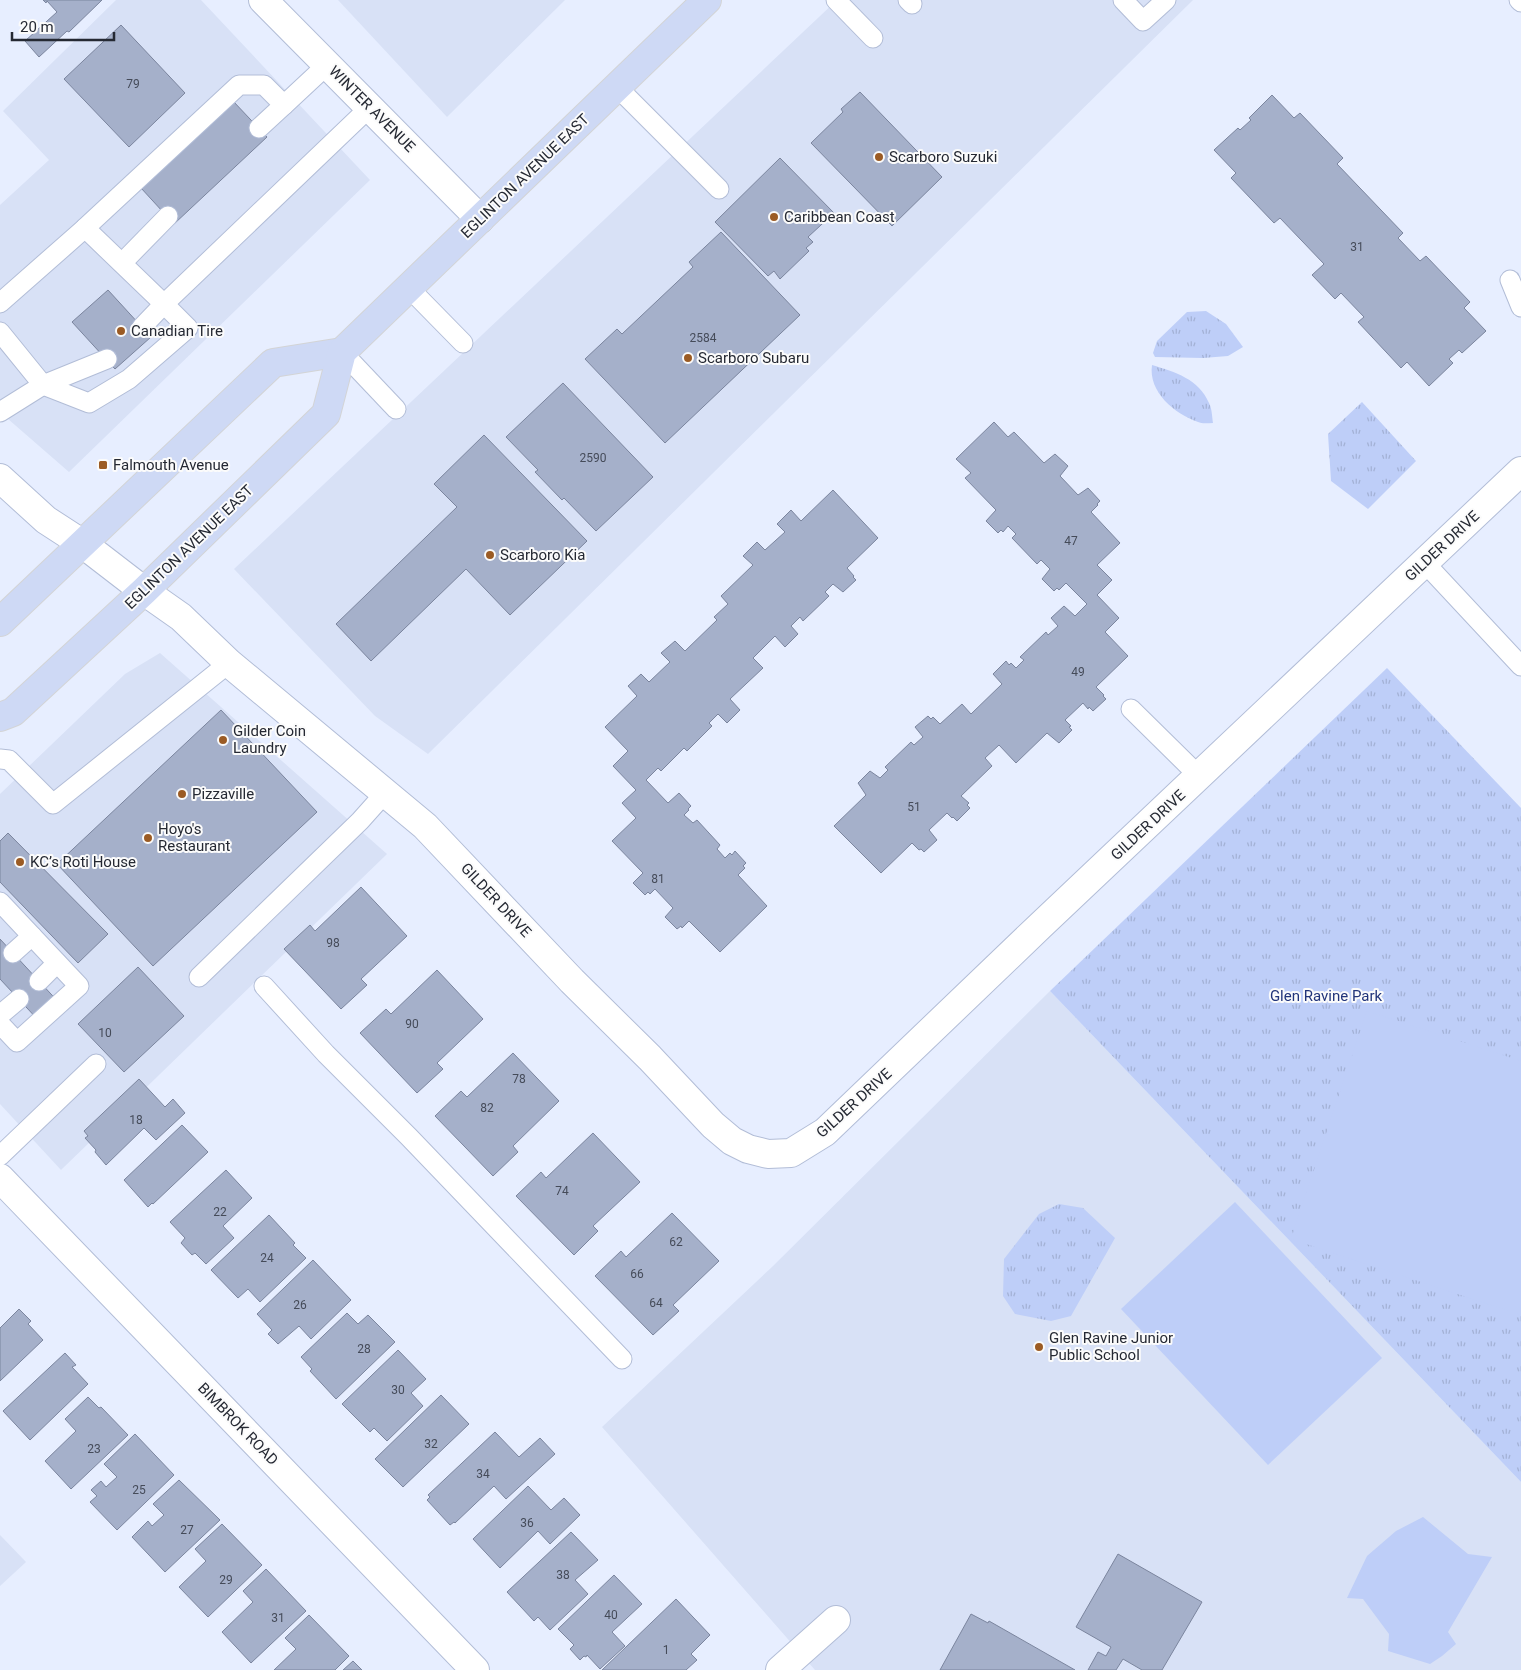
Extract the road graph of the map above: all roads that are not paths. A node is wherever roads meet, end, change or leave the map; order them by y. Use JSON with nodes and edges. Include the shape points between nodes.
{"nodes":[{"id":1,"x":263,"y":0,"type":"edge"},
{"id":2,"x":707,"y":0,"type":"edge"},
{"id":3,"x":836,"y":0,"type":"edge"},
{"id":4,"x":1123,"y":0,"type":"edge"},
{"id":5,"x":1166,"y":0,"type":"edge"},
{"id":6,"x":873,"y":38,"type":"dead end"},
{"id":7,"x":328,"y":64,"type":"junction"},
{"id":8,"x":617,"y":87,"type":"junction"},
{"id":9,"x":284,"y":105,"type":"junction"},
{"id":10,"x":370,"y":107,"type":"junction"},
{"id":11,"x":259,"y":128,"type":"dead end"},
{"id":12,"x":719,"y":189,"type":"dead end"},
{"id":13,"x":168,"y":216,"type":"dead end"},
{"id":14,"x":480,"y":219,"type":"junction"},
{"id":15,"x":85,"y":228,"type":"junction"},
{"id":16,"x":122,"y":262,"type":"junction"},
{"id":17,"x":1510,"y":280,"type":"dead end"},
{"id":18,"x":409,"y":288,"type":"junction"},
{"id":19,"x":0,"y":303,"type":"edge"},
{"id":20,"x":164,"y":304,"type":"junction"},
{"id":21,"x":1521,"y":307,"type":"edge"},
{"id":22,"x":142,"y":327,"type":"dead end"},
{"id":23,"x":0,"y":332,"type":"edge"},
{"id":24,"x":463,"y":342,"type":"dead end"},
{"id":25,"x":342,"y":352,"type":"junction"},
{"id":26,"x":107,"y":360,"type":"dead end"},
{"id":27,"x":43,"y":385,"type":"junction"},
{"id":28,"x":396,"y":409,"type":"dead end"},
{"id":29,"x":0,"y":412,"type":"edge"},
{"id":30,"x":1521,"y":471,"type":"edge"},
{"id":31,"x":0,"y":478,"type":"edge"},
{"id":32,"x":83,"y":544,"type":"junction"},
{"id":33,"x":1424,"y":562,"type":"junction"},
{"id":34,"x":144,"y":591,"type":"junction"},
{"id":35,"x":0,"y":622,"type":"edge"},
{"id":36,"x":229,"y":663,"type":"junction"},
{"id":37,"x":1521,"y":666,"type":"edge"},
{"id":38,"x":1132,"y":709,"type":"dead end"},
{"id":39,"x":0,"y":717,"type":"edge"},
{"id":40,"x":0,"y":759,"type":"edge"},
{"id":41,"x":1199,"y":776,"type":"junction"},
{"id":42,"x":385,"y":793,"type":"junction"},
{"id":43,"x":2,"y":907,"type":"edge"},
{"id":44,"x":32,"y":936,"type":"junction"},
{"id":45,"x":13,"y":953,"type":"dead end"},
{"id":46,"x":57,"y":963,"type":"junction"},
{"id":47,"x":199,"y":977,"type":"dead end"},
{"id":48,"x":39,"y":981,"type":"dead end"},
{"id":49,"x":264,"y":986,"type":"dead end"},
{"id":50,"x":19,"y":999,"type":"dead end"},
{"id":51,"x":0,"y":1016,"type":"edge"},
{"id":52,"x":0,"y":1024,"type":"edge"},
{"id":53,"x":96,"y":1064,"type":"dead end"},
{"id":54,"x":0,"y":1156,"type":"edge"},
{"id":55,"x":2,"y":1185,"type":"edge"},
{"id":56,"x":622,"y":1360,"type":"dead end"},
{"id":57,"x":836,"y":1620,"type":"dead end"},
{"id":58,"x":475,"y":1670,"type":"edge"},
{"id":59,"x":780,"y":1670,"type":"edge"}],
"edges":[{"from":1,"to":7,"type":"street","name":"WINTER AVENUE"},
{"from":2,"to":8,"type":"main road","name":"EGLINTON AVENUE EAST"},
{"from":3,"to":6,"type":"lane"},
{"from":4,"to":5,"type":"lane","via":[[1143,21]]},
{"from":7,"to":9,"type":"lane"},
{"from":7,"to":10,"type":"street","name":"WINTER AVENUE"},
{"from":8,"to":12,"type":"lane"},
{"from":8,"to":14,"type":"main road","name":"EGLINTON AVENUE EAST"},
{"from":9,"to":11,"type":"lane"},
{"from":9,"to":15,"type":"lane","via":[[264,85],[239,84]]},
{"from":10,"to":14,"type":"street","name":"WINTER AVENUE"},
{"from":10,"to":20,"type":"lane"},
{"from":13,"to":16,"type":"lane"},
{"from":14,"to":18,"type":"main road","name":"EGLINTON AVENUE EAST"},
{"from":15,"to":16,"type":"lane"},
{"from":15,"to":19,"type":"lane"},
{"from":16,"to":20,"type":"lane"},
{"from":17,"to":21,"type":"lane"},
{"from":18,"to":24,"type":"lane"},
{"from":18,"to":25,"type":"main road","name":"EGLINTON AVENUE EAST"},
{"from":20,"to":22,"type":"lane"},
{"from":20,"to":27,"type":"lane","via":[[188,328],[129,379],[89,403]]},
{"from":23,"to":27,"type":"lane"},
{"from":25,"to":28,"type":"lane"},
{"from":25,"to":32,"type":"main road","via":[[272,363]]},
{"from":25,"to":34,"type":"main road","name":"EGLINTON AVENUE EAST","via":[[326,414]]},
{"from":26,"to":27,"type":"lane"},
{"from":27,"to":29,"type":"lane"},
{"from":30,"to":33,"type":"street","name":"GILDER DRIVE"},
{"from":31,"to":32,"type":"street","via":[[46,520]]},
{"from":32,"to":34,"type":"street"},
{"from":32,"to":35,"type":"main road"},
{"from":33,"to":37,"type":"lane"},
{"from":33,"to":41,"type":"street","name":"GILDER DRIVE"},
{"from":34,"to":36,"type":"street","name":"GILDER DRIVE","via":[[181,617]]},
{"from":34,"to":39,"type":"main road","name":"EGLINTON AVENUE EAST","via":[[13,712]]},
{"from":36,"to":40,"type":"lane","via":[[53,804],[9,760]]},
{"from":36,"to":42,"type":"street","name":"GILDER DRIVE"},
{"from":38,"to":41,"type":"lane"},
{"from":41,"to":42,"type":"street","name":"GILDER DRIVE","via":[[826,1132],[791,1153],[768,1154],[732,1141],[713,1125],[424,826]]},
{"from":42,"to":47,"type":"lane"},
{"from":43,"to":44,"type":"lane"},
{"from":44,"to":45,"type":"lane"},
{"from":44,"to":46,"type":"lane"},
{"from":46,"to":48,"type":"lane"},
{"from":46,"to":52,"type":"lane","via":[[79,986],[17,1042]]},
{"from":49,"to":56,"type":"lane"},
{"from":50,"to":51,"type":"lane"},
{"from":53,"to":54,"type":"lane"},
{"from":55,"to":58,"type":"street","name":"BIMBROK ROAD"},
{"from":57,"to":59,"type":"street"}]}
